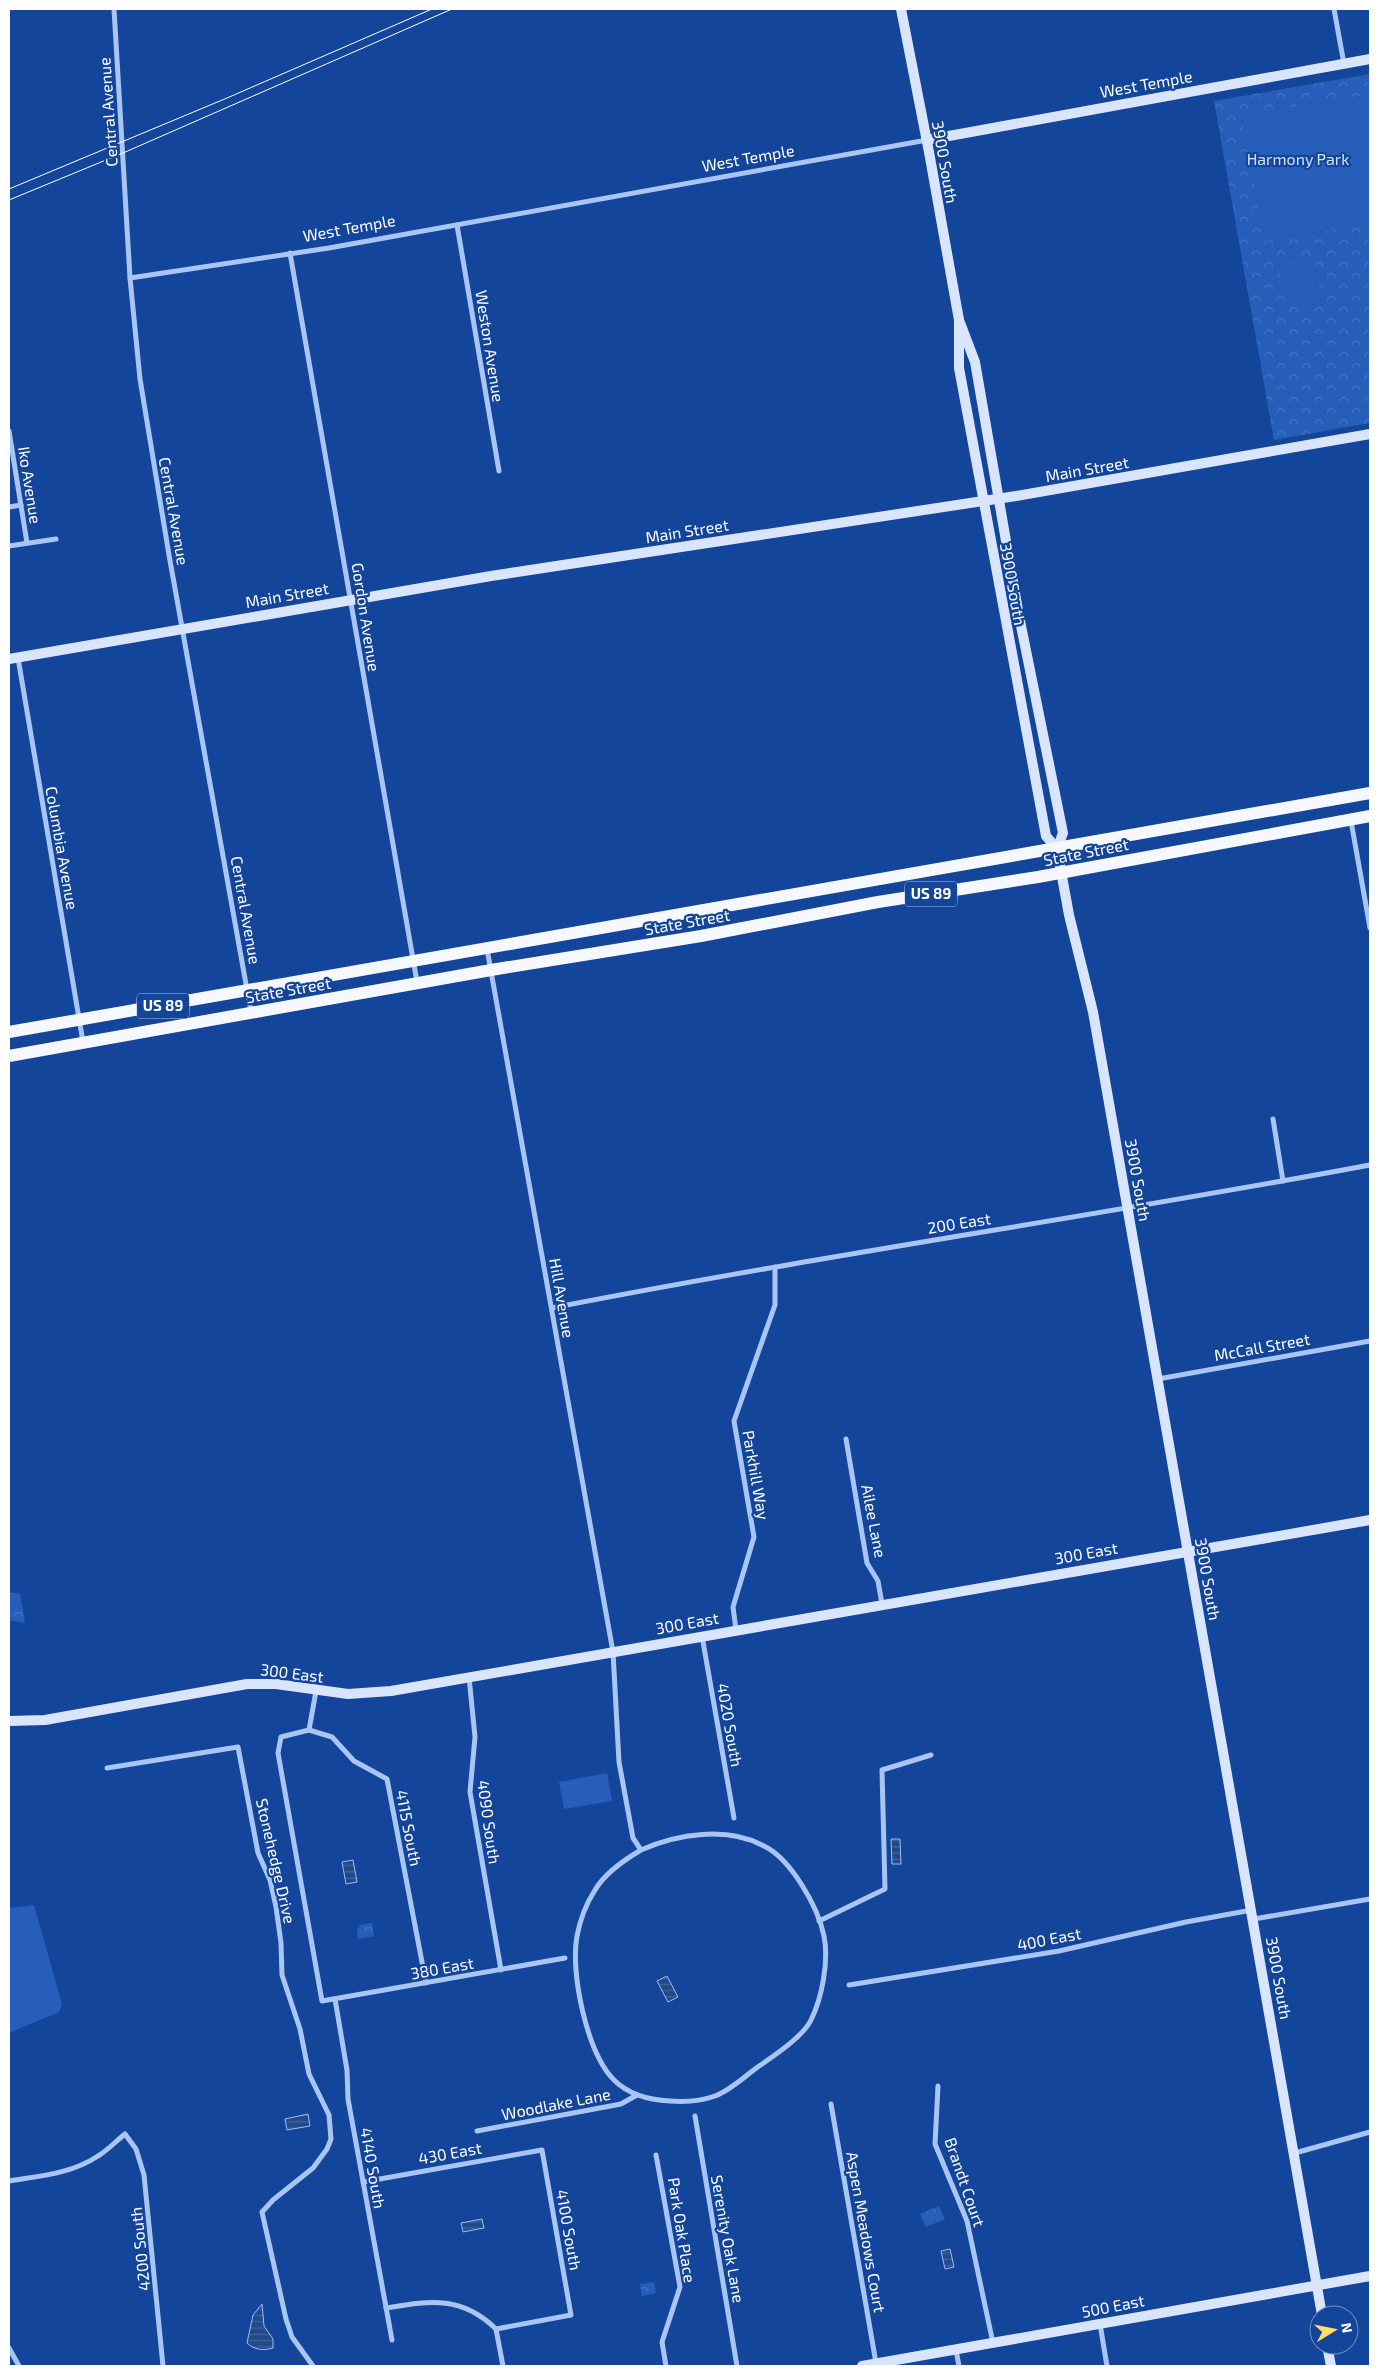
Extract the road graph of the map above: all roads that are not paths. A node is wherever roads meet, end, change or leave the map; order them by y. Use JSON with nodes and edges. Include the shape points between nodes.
{"nodes":[{"id":1,"x":114,"y":9,"type":"edge"},
{"id":2,"x":901,"y":9,"type":"edge"},
{"id":3,"x":1334,"y":9,"type":"edge"},
{"id":4,"x":1370,"y":59,"type":"edge"},
{"id":5,"x":1344,"y":64,"type":"junction"},
{"id":6,"x":927,"y":140,"type":"junction"},
{"id":7,"x":457,"y":225,"type":"junction"},
{"id":8,"x":290,"y":253,"type":"junction"},
{"id":9,"x":130,"y":278,"type":"junction"},
{"id":10,"x":959,"y":320,"type":"junction"},
{"id":11,"x":9,"y":431,"type":"edge"},
{"id":12,"x":1370,"y":434,"type":"edge"},
{"id":13,"x":10,"y":446,"type":"edge"},
{"id":14,"x":499,"y":471,"type":"dead end"},
{"id":15,"x":998,"y":499,"type":"junction"},
{"id":16,"x":982,"y":501,"type":"junction"},
{"id":17,"x":20,"y":505,"type":"junction"},
{"id":18,"x":9,"y":507,"type":"edge"},
{"id":19,"x":56,"y":539,"type":"dead end"},
{"id":20,"x":27,"y":543,"type":"junction"},
{"id":21,"x":9,"y":546,"type":"edge"},
{"id":22,"x":351,"y":599,"type":"junction"},
{"id":23,"x":183,"y":629,"type":"junction"},
{"id":24,"x":13,"y":658,"type":"edge"},
{"id":25,"x":1370,"y":793,"type":"edge"},
{"id":26,"x":1370,"y":816,"type":"edge"},
{"id":27,"x":1351,"y":820,"type":"junction"},
{"id":28,"x":1057,"y":850,"type":"junction"},
{"id":29,"x":1061,"y":873,"type":"junction"},
{"id":30,"x":1370,"y":928,"type":"edge"},
{"id":31,"x":488,"y":949,"type":"junction"},
{"id":32,"x":414,"y":962,"type":"junction"},
{"id":33,"x":491,"y":970,"type":"junction"},
{"id":34,"x":418,"y":984,"type":"junction"},
{"id":35,"x":248,"y":991,"type":"junction"},
{"id":36,"x":252,"y":1012,"type":"junction"},
{"id":37,"x":79,"y":1019,"type":"junction"},
{"id":38,"x":9,"y":1032,"type":"edge"},
{"id":39,"x":83,"y":1042,"type":"junction"},
{"id":40,"x":9,"y":1056,"type":"edge"},
{"id":41,"x":1274,"y":1119,"type":"dead end"},
{"id":42,"x":1370,"y":1165,"type":"edge"},
{"id":43,"x":1283,"y":1181,"type":"junction"},
{"id":44,"x":1128,"y":1207,"type":"junction"},
{"id":45,"x":775,"y":1267,"type":"junction"},
{"id":46,"x":552,"y":1308,"type":"junction"},
{"id":47,"x":1370,"y":1341,"type":"edge"},
{"id":48,"x":1158,"y":1379,"type":"junction"},
{"id":49,"x":846,"y":1439,"type":"dead end"},
{"id":50,"x":1370,"y":1520,"type":"edge"},
{"id":51,"x":1188,"y":1551,"type":"junction"},
{"id":52,"x":882,"y":1604,"type":"junction"},
{"id":53,"x":736,"y":1630,"type":"junction"},
{"id":54,"x":702,"y":1636,"type":"junction"},
{"id":55,"x":613,"y":1652,"type":"junction"},
{"id":56,"x":469,"y":1677,"type":"junction"},
{"id":57,"x":316,"y":1691,"type":"junction"},
{"id":58,"x":9,"y":1720,"type":"edge"},
{"id":59,"x":310,"y":1730,"type":"junction"},
{"id":60,"x":931,"y":1756,"type":"dead end"},
{"id":61,"x":107,"y":1768,"type":"dead end"},
{"id":62,"x":734,"y":1818,"type":"dead end"},
{"id":63,"x":641,"y":1850,"type":"junction"},
{"id":64,"x":1370,"y":1899,"type":"edge"},
{"id":65,"x":1253,"y":1914,"type":"junction"},
{"id":66,"x":819,"y":1921,"type":"junction"},
{"id":67,"x":565,"y":1958,"type":"dead end"},
{"id":68,"x":501,"y":1970,"type":"junction"},
{"id":69,"x":426,"y":1983,"type":"junction"},
{"id":70,"x":849,"y":1985,"type":"dead end"},
{"id":71,"x":335,"y":1999,"type":"junction"},
{"id":72,"x":938,"y":2086,"type":"dead end"},
{"id":73,"x":636,"y":2095,"type":"junction"},
{"id":74,"x":831,"y":2104,"type":"dead end"},
{"id":75,"x":695,"y":2116,"type":"dead end"},
{"id":76,"x":477,"y":2131,"type":"dead end"},
{"id":77,"x":1370,"y":2132,"type":"edge"},
{"id":78,"x":542,"y":2150,"type":"joint"},
{"id":79,"x":1295,"y":2153,"type":"junction"},
{"id":80,"x":656,"y":2155,"type":"dead end"},
{"id":81,"x":9,"y":2181,"type":"edge"},
{"id":82,"x":363,"y":2182,"type":"junction"},
{"id":83,"x":1370,"y":2276,"type":"edge"},
{"id":84,"x":1318,"y":2285,"type":"junction"},
{"id":85,"x":1321,"y":2305,"type":"edge"},
{"id":86,"x":386,"y":2308,"type":"junction"},
{"id":87,"x":1100,"y":2324,"type":"junction"},
{"id":88,"x":496,"y":2329,"type":"junction"},
{"id":89,"x":392,"y":2340,"type":"dead end"},
{"id":90,"x":993,"y":2343,"type":"junction"},
{"id":91,"x":9,"y":2348,"type":"edge"},
{"id":92,"x":956,"y":2350,"type":"junction"},
{"id":93,"x":876,"y":2364,"type":"junction"},
{"id":94,"x":19,"y":2366,"type":"edge"},
{"id":95,"x":163,"y":2366,"type":"edge"},
{"id":96,"x":313,"y":2366,"type":"edge"},
{"id":97,"x":503,"y":2366,"type":"edge"},
{"id":98,"x":666,"y":2366,"type":"edge"},
{"id":99,"x":737,"y":2366,"type":"edge"},
{"id":100,"x":862,"y":2366,"type":"edge"},
{"id":101,"x":959,"y":2366,"type":"edge"},
{"id":102,"x":1107,"y":2366,"type":"edge"}],
"edges":[{"from":1,"to":9,"type":"street","name":"Central Avenue"},
{"from":2,"to":6,"type":"street","name":"3900 South"},
{"from":3,"to":5,"type":"street"},
{"from":4,"to":5,"type":"street","name":"West Temple"},
{"from":5,"to":6,"type":"street","name":"West Temple"},
{"from":6,"to":7,"type":"street","name":"West Temple"},
{"from":6,"to":10,"type":"street","name":"3900 South"},
{"from":7,"to":8,"type":"street","name":"West Temple"},
{"from":7,"to":14,"type":"street","name":"Weston Avenue"},
{"from":8,"to":9,"type":"street","name":"West Temple"},
{"from":8,"to":22,"type":"street","name":"Gordon Avenue"},
{"from":9,"to":23,"type":"street","name":"Central Avenue","via":[[146,422]]},
{"from":10,"to":15,"type":"street","name":"3900 South","via":[[974,362]]},
{"from":10,"to":16,"type":"street","name":"3900 South","via":[[959,368]]},
{"from":11,"to":13,"type":"street","name":"Iko Avenue"},
{"from":12,"to":15,"type":"street","name":"Main Street"},
{"from":13,"to":17,"type":"street","name":"Iko Avenue"},
{"from":15,"to":16,"type":"street","name":"Main Street"},
{"from":15,"to":28,"type":"street","name":"3900 South","via":[[1063,833]]},
{"from":16,"to":22,"type":"street","name":"Main Street"},
{"from":16,"to":28,"type":"street","name":"3900 South","via":[[1046,836]]},
{"from":17,"to":18,"type":"street"},
{"from":17,"to":20,"type":"street","name":"Iko Avenue"},
{"from":19,"to":20,"type":"street"},
{"from":20,"to":21,"type":"street"},
{"from":22,"to":23,"type":"street","name":"Main Street"},
{"from":22,"to":32,"type":"street","name":"Gordon Avenue"},
{"from":23,"to":24,"type":"street","name":"Main Street"},
{"from":23,"to":35,"type":"street","name":"Central Avenue"},
{"from":24,"to":37,"type":"street","name":"Columbia Avenue"},
{"from":25,"to":28,"type":"main road","name":"State Street","number":"US 89"},
{"from":26,"to":27,"type":"main road","name":"State Street","number":"US 89"},
{"from":27,"to":29,"type":"main road","name":"State Street","number":"US 89"},
{"from":27,"to":30,"type":"street"},
{"from":28,"to":29,"type":"street","name":"3900 South"},
{"from":28,"to":31,"type":"main road","name":"State Street","number":"US 89"},
{"from":29,"to":33,"type":"main road","name":"State Street","number":"US 89"},
{"from":29,"to":44,"type":"street","name":"3900 South","via":[[1093,1012]]},
{"from":31,"to":32,"type":"main road","name":"State Street","number":"US 89"},
{"from":31,"to":33,"type":"street","name":"Hill Avenue"},
{"from":32,"to":34,"type":"street","name":"Gordon Avenue"},
{"from":32,"to":35,"type":"main road","name":"State Street","number":"US 89"},
{"from":33,"to":34,"type":"main road","name":"State Street","number":"US 89"},
{"from":33,"to":46,"type":"street","name":"Hill Avenue"},
{"from":34,"to":36,"type":"main road","name":"State Street","number":"US 89"},
{"from":35,"to":36,"type":"street","name":"Central Avenue"},
{"from":35,"to":37,"type":"main road","name":"State Street","number":"US 89"},
{"from":36,"to":39,"type":"main road","name":"State Street","number":"US 89"},
{"from":37,"to":38,"type":"main road","name":"State Street","number":"US 89"},
{"from":37,"to":39,"type":"street","name":"Columbia Avenue"},
{"from":39,"to":40,"type":"main road","name":"State Street","number":"US 89"},
{"from":41,"to":43,"type":"street"},
{"from":42,"to":43,"type":"street","name":"200 East"},
{"from":43,"to":44,"type":"street","name":"200 East"},
{"from":44,"to":45,"type":"street","name":"200 East"},
{"from":44,"to":48,"type":"street","name":"3900 South"},
{"from":45,"to":46,"type":"street","name":"200 East"},
{"from":45,"to":53,"type":"street","name":"Parkhill Way","via":[[775,1304],[734,1421],[754,1537],[733,1607]]},
{"from":46,"to":55,"type":"street","name":"Hill Avenue"},
{"from":47,"to":48,"type":"street","name":"McCall Street"},
{"from":48,"to":51,"type":"street","name":"3900 South"},
{"from":49,"to":52,"type":"street","name":"Ailee Lane","via":[[867,1563],[878,1580]]},
{"from":50,"to":51,"type":"street","name":"300 East"},
{"from":51,"to":52,"type":"street","name":"300 East"},
{"from":51,"to":65,"type":"street","name":"3900 South"},
{"from":52,"to":53,"type":"street","name":"300 East"},
{"from":53,"to":54,"type":"street","name":"300 East"},
{"from":54,"to":55,"type":"street","name":"300 East"},
{"from":54,"to":62,"type":"street","name":"4020 South"},
{"from":55,"to":56,"type":"street","name":"300 East"},
{"from":55,"to":63,"type":"street","name":"Hill Avenue","via":[[619,1762],[633,1838]]},
{"from":56,"to":57,"type":"street","name":"300 East","via":[[365,1694]]},
{"from":56,"to":68,"type":"street","name":"4090 South","via":[[476,1737],[470,1792]]},
{"from":57,"to":58,"type":"street","name":"300 East","via":[[276,1684],[247,1684],[44,1720]]},
{"from":57,"to":59,"type":"street"},
{"from":59,"to":69,"type":"street","name":"4115 South","via":[[332,1736],[354,1761],[386,1779]]},
{"from":59,"to":71,"type":"street","name":"380 East","via":[[281,1737],[278,1753],[322,2001]]},
{"from":60,"to":66,"type":"street","via":[[882,1770],[885,1889]]},
{"from":61,"to":96,"type":"street","name":"Stonehedge Drive","via":[[238,1747],[258,1853],[270,1880],[279,1922],[282,1975],[300,2029],[309,2074],[329,2115],[331,2139],[327,2149],[313,2168],[262,2212],[286,2319],[292,2337]]},
{"from":63,"to":66,"type":"street","via":[[674,1839],[713,1835],[733,1836],[765,1846],[788,1866],[806,1890]]},
{"from":63,"to":73,"type":"street","via":[[606,1876],[595,1889],[584,1911],[577,1937],[576,1959],[593,2049],[614,2080]]},
{"from":64,"to":65,"type":"street","name":"400 East"},
{"from":65,"to":70,"type":"street","name":"400 East","via":[[1186,1922],[1059,1951]]},
{"from":65,"to":79,"type":"street","name":"3900 South"},
{"from":66,"to":73,"type":"street","via":[[824,1937],[823,1978],[810,2022],[799,2033],[774,2056],[715,2096],[685,2102]]},
{"from":67,"to":68,"type":"street","name":"380 East"},
{"from":68,"to":69,"type":"street","name":"380 East"},
{"from":69,"to":71,"type":"street","name":"380 East"},
{"from":71,"to":82,"type":"street","name":"4140 South"},
{"from":72,"to":90,"type":"street","name":"Brandt Court","via":[[935,2144],[967,2221]]},
{"from":73,"to":76,"type":"street","name":"Woodlake Lane","via":[[621,2104]]},
{"from":74,"to":93,"type":"street","name":"Aspen Meadows Court"},
{"from":75,"to":99,"type":"street","name":"Serenity Oak Lane"},
{"from":77,"to":79,"type":"street"},
{"from":78,"to":82,"type":"street","name":"430 East"},
{"from":78,"to":88,"type":"street","name":"4100 South","via":[[570,2316]]},
{"from":79,"to":84,"type":"street","name":"3900 South"},
{"from":80,"to":98,"type":"street","name":"Park Oak Place","via":[[680,2287],[662,2342]]},
{"from":81,"to":95,"type":"street","name":"4200 South","via":[[56,2174],[84,2164],[125,2134],[136,2149],[144,2175]]},
{"from":82,"to":86,"type":"street","name":"4140 South"},
{"from":83,"to":84,"type":"street","name":"500 East"},
{"from":84,"to":85,"type":"street","name":"3900 South"},
{"from":84,"to":87,"type":"street","name":"500 East"},
{"from":86,"to":88,"type":"street","via":[[420,2302],[456,2303],[472,2310]]},
{"from":86,"to":89,"type":"street","name":"4140 South"},
{"from":87,"to":90,"type":"street","name":"500 East"},
{"from":87,"to":102,"type":"street"},
{"from":88,"to":97,"type":"street"},
{"from":90,"to":92,"type":"street","name":"500 East"},
{"from":91,"to":94,"type":"street"},
{"from":92,"to":93,"type":"street","name":"500 East"},
{"from":92,"to":101,"type":"street"},
{"from":93,"to":100,"type":"street","name":"500 East"}]}
